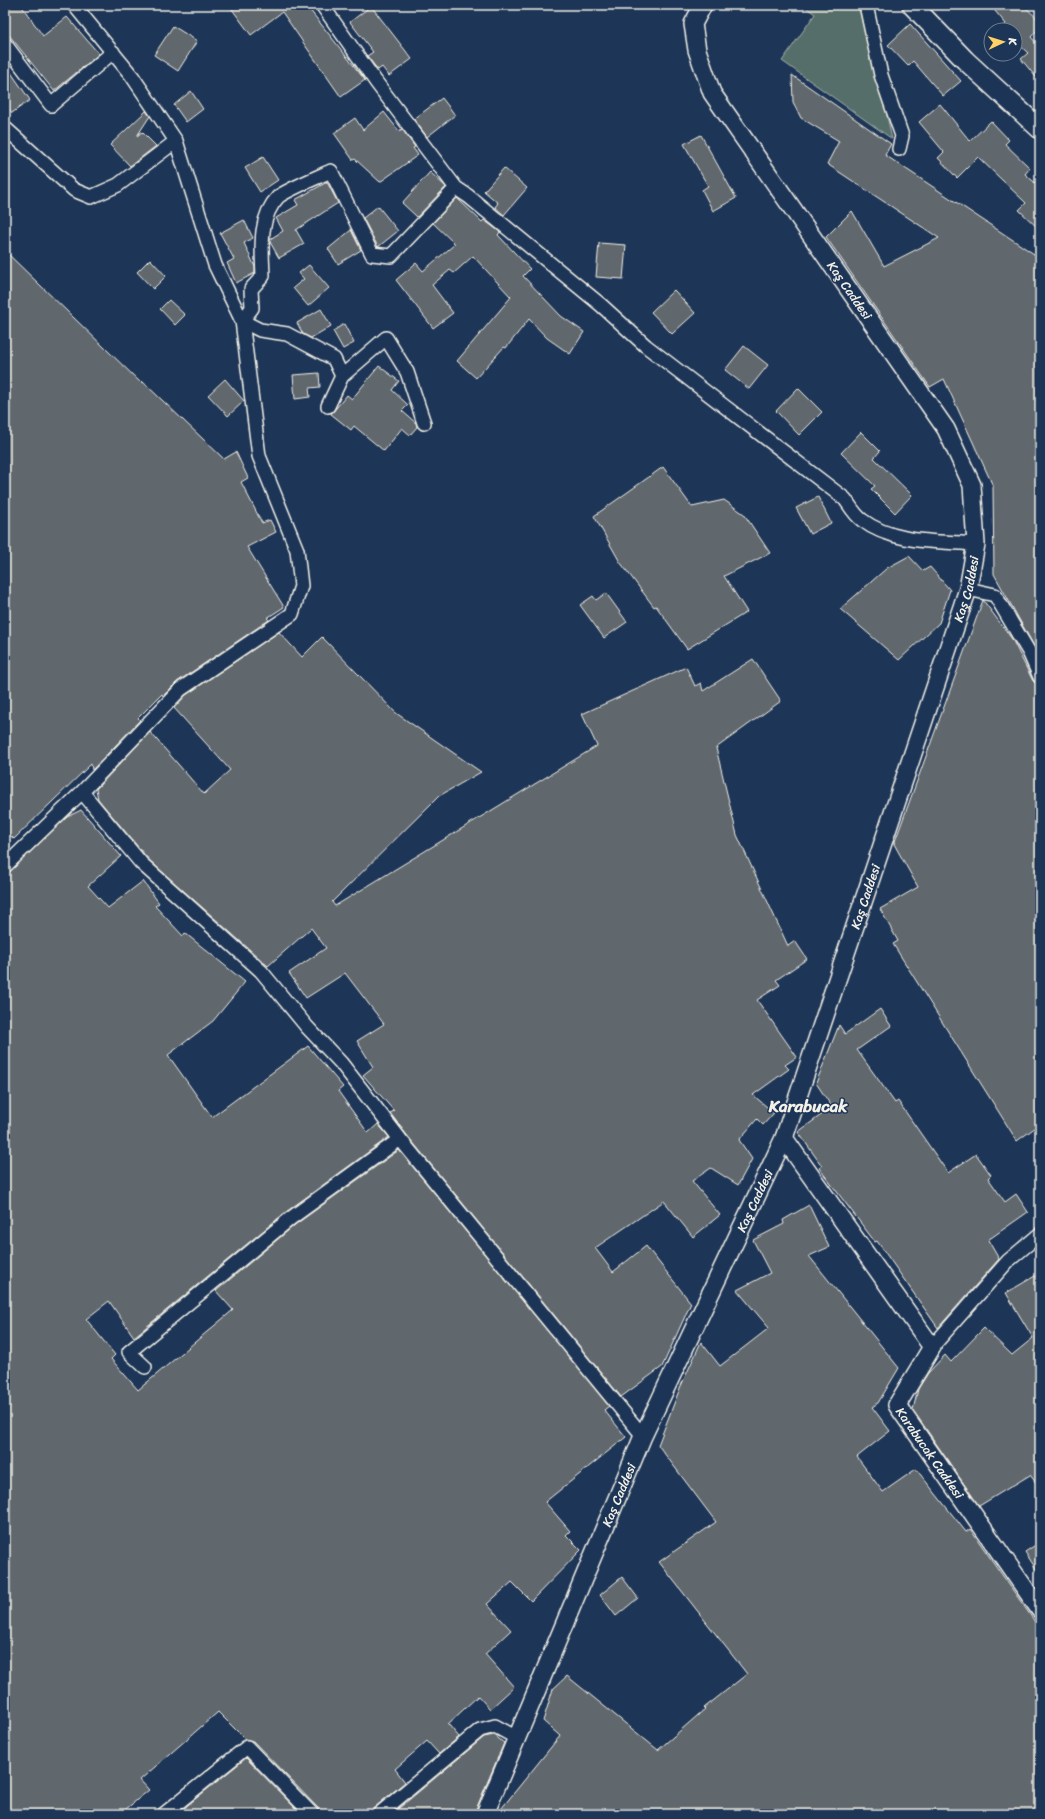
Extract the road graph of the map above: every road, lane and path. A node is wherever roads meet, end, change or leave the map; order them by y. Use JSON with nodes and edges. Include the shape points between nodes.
{"nodes":[{"id":1,"x":74,"y":5,"type":"edge"},
{"id":2,"x":322,"y":5,"type":"edge"},
{"id":3,"x":703,"y":5,"type":"edge"},
{"id":4,"x":866,"y":5,"type":"edge"},
{"id":5,"x":912,"y":5,"type":"edge"},
{"id":6,"x":5,"y":44,"type":"edge"},
{"id":7,"x":113,"y":52,"type":"junction"},
{"id":8,"x":5,"y":128,"type":"edge"},
{"id":9,"x":1040,"y":129,"type":"edge"},
{"id":10,"x":176,"y":142,"type":"junction"},
{"id":11,"x":899,"y":149,"type":"dead end"},
{"id":12,"x":456,"y":188,"type":"junction"},
{"id":13,"x":242,"y":321,"type":"junction"},
{"id":14,"x":342,"y":376,"type":"junction"},
{"id":15,"x":328,"y":406,"type":"dead end"},
{"id":16,"x":424,"y":423,"type":"dead end"},
{"id":17,"x":976,"y":544,"type":"junction"},
{"id":18,"x":968,"y":589,"type":"junction"},
{"id":19,"x":1040,"y":678,"type":"edge"},
{"id":20,"x":82,"y":792,"type":"junction"},
{"id":21,"x":5,"y":866,"type":"edge"},
{"id":22,"x":784,"y":1138,"type":"junction"},
{"id":23,"x":400,"y":1139,"type":"junction"},
{"id":24,"x":1040,"y":1234,"type":"edge"},
{"id":25,"x":932,"y":1347,"type":"junction"},
{"id":26,"x":145,"y":1367,"type":"dead end"},
{"id":27,"x":643,"y":1436,"type":"junction"},
{"id":28,"x":1040,"y":1610,"type":"edge"},
{"id":29,"x":517,"y":1738,"type":"junction"},
{"id":30,"x":164,"y":1814,"type":"edge"},
{"id":31,"x":312,"y":1814,"type":"edge"},
{"id":32,"x":379,"y":1814,"type":"edge"},
{"id":33,"x":485,"y":1814,"type":"edge"}],
"edges":[{"from":1,"to":7,"type":"street"},
{"from":2,"to":12,"type":"street"},
{"from":3,"to":17,"type":"street","name":"Kaş Caddesi","via":[[693,24],[696,50],[712,93],[946,429],[972,485]]},
{"from":4,"to":11,"type":"street","via":[[881,75],[902,136]]},
{"from":5,"to":9,"type":"main road","via":[[965,60]]},
{"from":6,"to":7,"type":"street","via":[[51,105]]},
{"from":7,"to":10,"type":"street"},
{"from":8,"to":10,"type":"street","via":[[74,190],[91,197],[118,185]]},
{"from":10,"to":13,"type":"street","via":[[215,265]]},
{"from":12,"to":13,"type":"street","via":[[391,256],[372,254],[331,172],[279,196],[267,214],[262,241],[263,276],[251,289],[252,308]]},
{"from":12,"to":17,"type":"street","via":[[601,305],[646,346],[845,499],[861,519],[879,531],[906,538]]},
{"from":13,"to":14,"type":"street","via":[[260,330],[287,334],[334,359]]},
{"from":13,"to":20,"type":"street","via":[[259,456],[297,550],[301,586],[292,614],[181,689]]},
{"from":14,"to":15,"type":"street"},
{"from":14,"to":16,"type":"street","via":[[386,338],[407,372]]},
{"from":17,"to":18,"type":"street","name":"Kaş Caddesi"},
{"from":18,"to":19,"type":"street","via":[[996,595],[1029,652]]},
{"from":18,"to":22,"type":"street","name":"Kaş Caddesi"},
{"from":20,"to":21,"type":"street"},
{"from":20,"to":23,"type":"street","via":[[141,864],[261,971],[307,1027],[341,1063]]},
{"from":22,"to":25,"type":"street"},
{"from":22,"to":27,"type":"street","name":"Kaş Caddesi"},
{"from":23,"to":26,"type":"street","via":[[291,1218],[129,1352]]},
{"from":23,"to":27,"type":"street"},
{"from":24,"to":25,"type":"street","via":[[1008,1261]]},
{"from":25,"to":28,"type":"street","name":"Karabucak Caddesi","via":[[897,1405]]},
{"from":27,"to":29,"type":"street","name":"Kaş Caddesi"},
{"from":29,"to":32,"type":"street","via":[[495,1726],[480,1730]]},
{"from":29,"to":33,"type":"street","name":"Kaş Caddesi"},
{"from":30,"to":31,"type":"street","via":[[247,1747]]}]}
